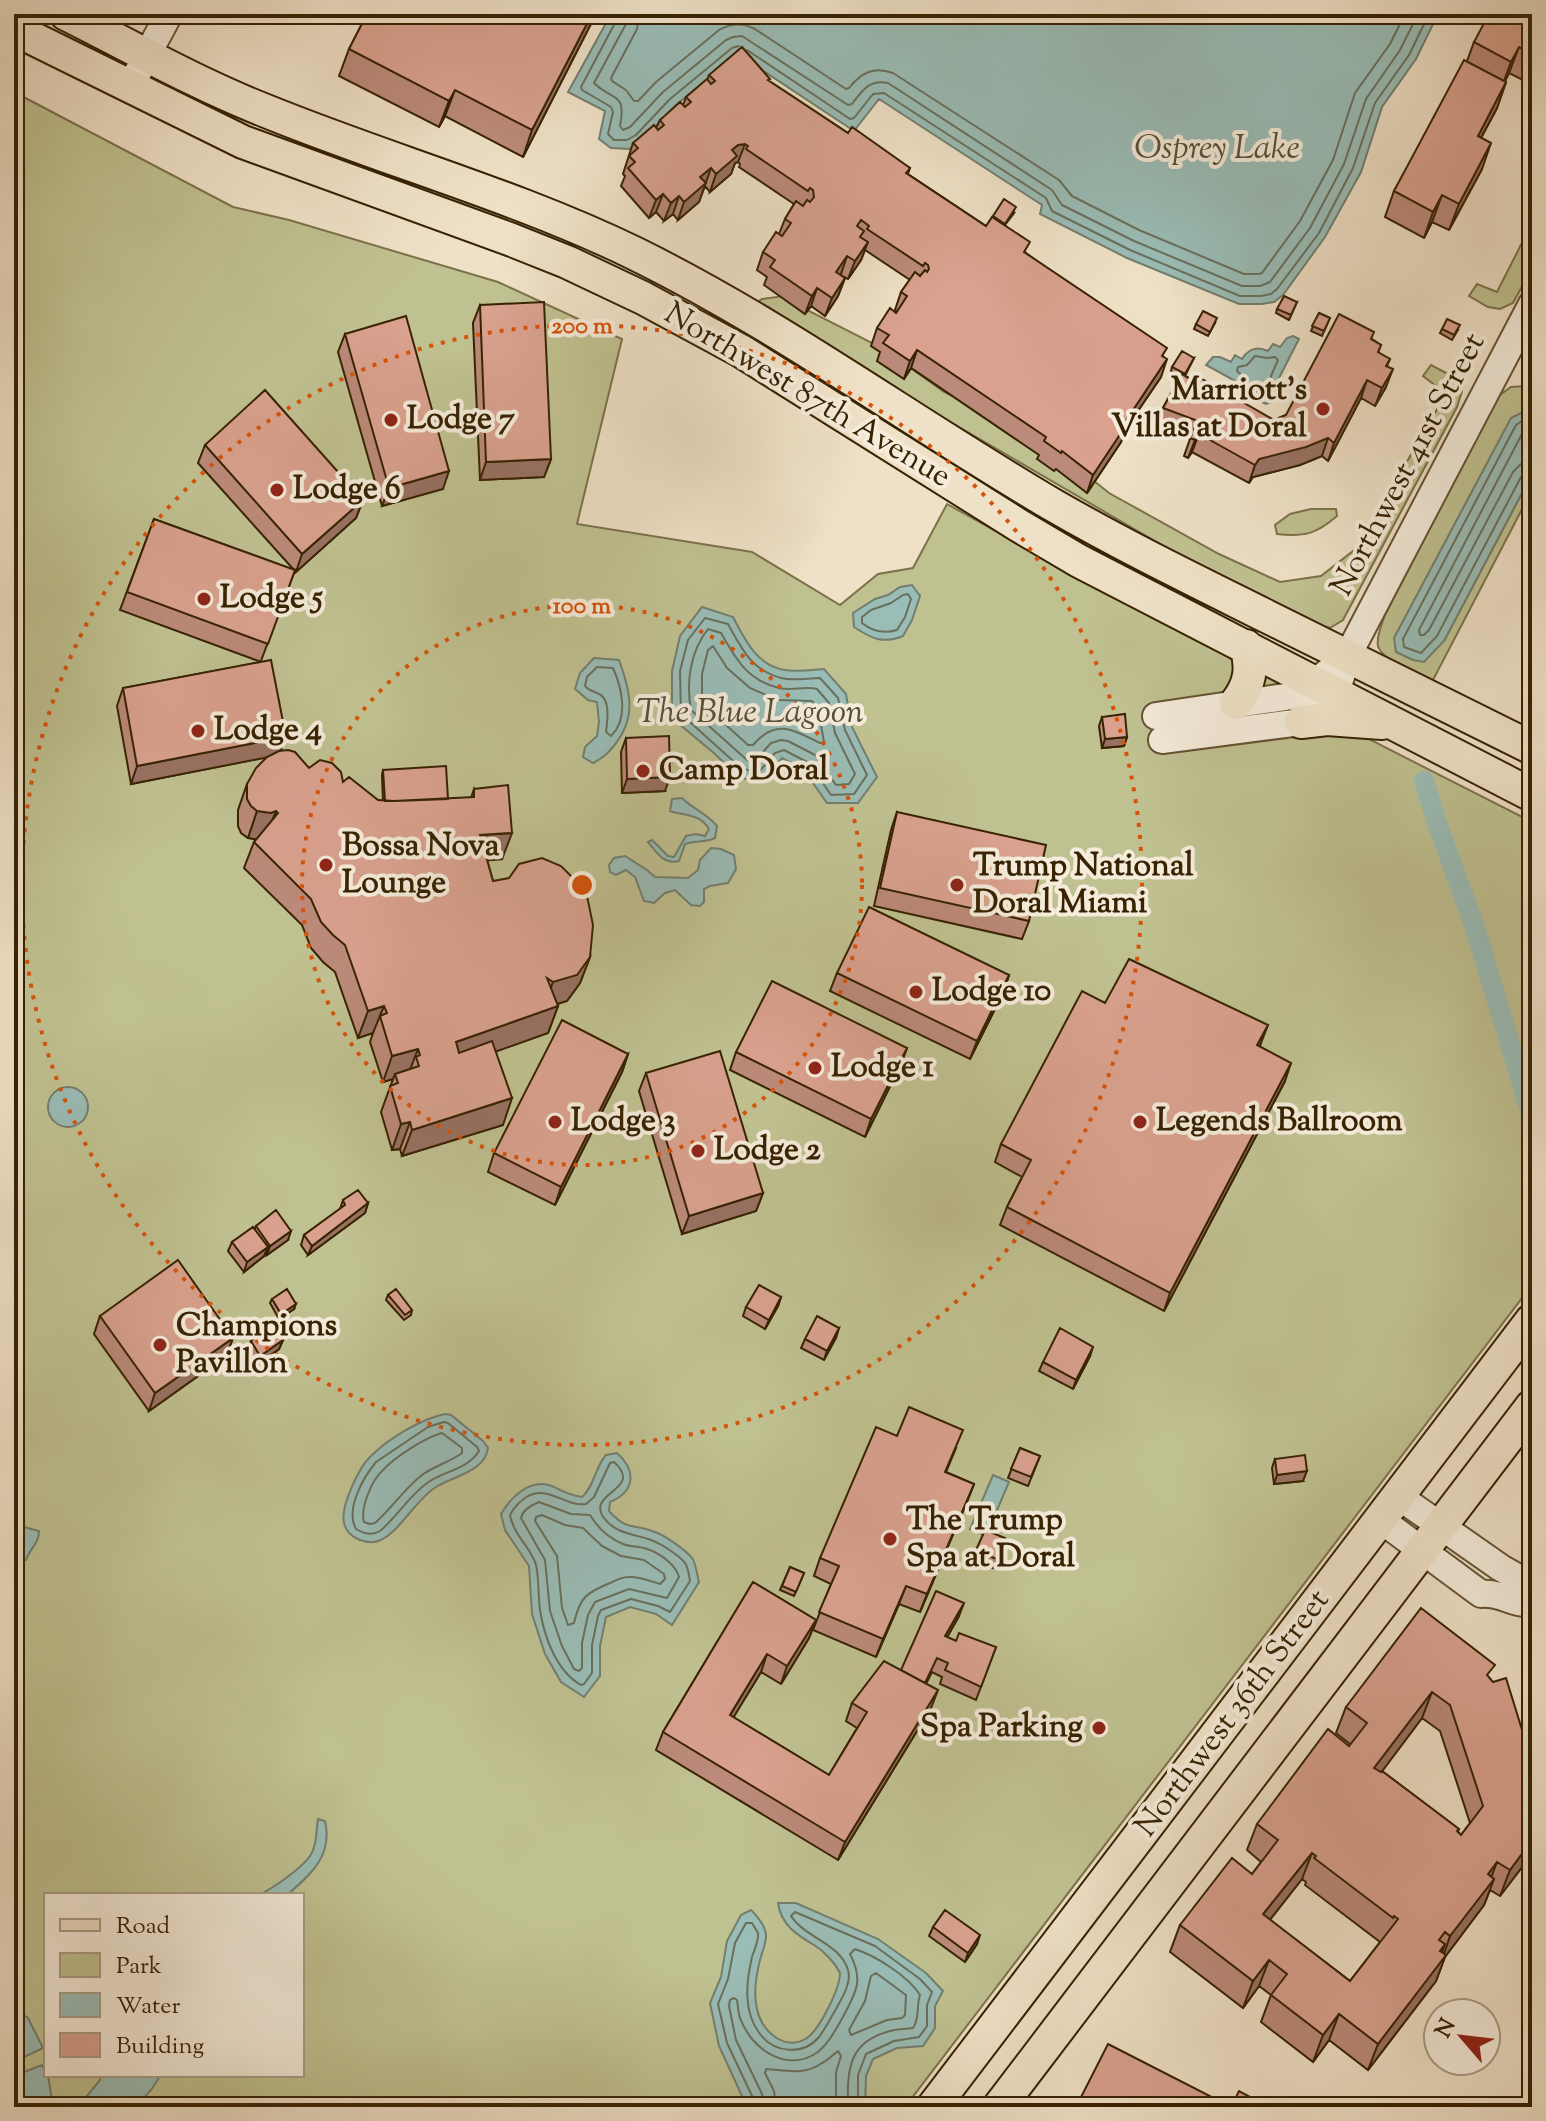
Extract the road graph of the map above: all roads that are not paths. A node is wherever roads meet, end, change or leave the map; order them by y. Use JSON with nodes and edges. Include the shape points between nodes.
{"nodes":[{"id":1,"x":66,"y":14,"type":"edge"},
{"id":2,"x":169,"y":14,"type":"edge"},
{"id":3,"x":14,"y":29,"type":"edge"},
{"id":4,"x":147,"y":55,"type":"junction"},
{"id":5,"x":130,"y":87,"type":"junction"},
{"id":6,"x":696,"y":285,"type":"junction"},
{"id":7,"x":1532,"y":304,"type":"edge"},
{"id":8,"x":677,"y":315,"type":"junction"},
{"id":9,"x":1246,"y":646,"type":"junction"},
{"id":10,"x":1347,"y":657,"type":"junction"},
{"id":11,"x":1326,"y":688,"type":"junction"},
{"id":12,"x":1236,"y":703,"type":"junction"},
{"id":13,"x":1301,"y":722,"type":"junction"},
{"id":14,"x":1394,"y":724,"type":"junction"},
{"id":15,"x":1532,"y":748,"type":"edge"},
{"id":16,"x":1518,"y":780,"type":"edge"},
{"id":17,"x":1532,"y":795,"type":"edge"},
{"id":18,"x":1532,"y":1320,"type":"edge"},
{"id":19,"x":1532,"y":1406,"type":"edge"},
{"id":20,"x":1390,"y":1508,"type":"junction"},
{"id":21,"x":1442,"y":1525,"type":"junction"},
{"id":22,"x":1422,"y":1551,"type":"junction"},
{"id":23,"x":1532,"y":1582,"type":"edge"},
{"id":24,"x":1532,"y":1603,"type":"edge"},
{"id":25,"x":1045,"y":1961,"type":"junction"},
{"id":26,"x":1084,"y":1994,"type":"junction"},
{"id":27,"x":933,"y":2107,"type":"edge"},
{"id":28,"x":999,"y":2107,"type":"edge"}],
"edges":[{"from":1,"to":4,"type":"main road","name":"Northwest 87th Avenue"},
{"from":2,"to":4,"type":"street"},
{"from":3,"to":5,"type":"main road","name":"Northwest 87th Avenue"},
{"from":4,"to":5,"type":"street"},
{"from":4,"to":6,"type":"main road","name":"Northwest 87th Avenue","via":[[263,110],[567,224]]},
{"from":5,"to":8,"type":"main road","name":"Northwest 87th Avenue","via":[[211,128],[567,262]]},
{"from":6,"to":8,"type":"main road"},
{"from":6,"to":10,"type":"main road","name":"Northwest 87th Avenue","via":[[1109,537]]},
{"from":7,"to":10,"type":"street","name":"Northwest 41st Street"},
{"from":8,"to":9,"type":"main road","name":"Northwest 87th Avenue","via":[[1044,541]]},
{"from":9,"to":11,"type":"main road","name":"Northwest 87th Avenue"},
{"from":9,"to":12,"type":"main road","via":[[1249,679]]},
{"from":10,"to":11,"type":"street","name":"Northwest 41st Street"},
{"from":10,"to":15,"type":"main road","name":"Northwest 87th Avenue"},
{"from":11,"to":12,"type":"street","name":"Northwest 41st Street"},
{"from":11,"to":13,"type":"street","name":"Northwest 41st Street","via":[[1322,708]]},
{"from":11,"to":14,"type":"main road","name":"Northwest 87th Avenue"},
{"from":12,"to":13,"type":"street","name":"Northwest 41st Street","via":[[1159,728]]},
{"from":13,"to":14,"type":"main road"},
{"from":14,"to":16,"type":"main road","name":"Northwest 87th Avenue"},
{"from":16,"to":17,"type":"main road","name":"Northwest 87th Avenue"},
{"from":18,"to":20,"type":"main road","name":"Northwest 36th Street"},
{"from":19,"to":21,"type":"main road","name":"Northwest 36th Street"},
{"from":20,"to":21,"type":"street"},
{"from":20,"to":22,"type":"street"},
{"from":20,"to":25,"type":"main road","name":"Northwest 36th Street"},
{"from":21,"to":22,"type":"main road","name":"Northwest 36th Street"},
{"from":21,"to":23,"type":"street","via":[[1501,1568]]},
{"from":22,"to":24,"type":"street","via":[[1481,1594]]},
{"from":22,"to":26,"type":"main road","name":"Northwest 36th Street"},
{"from":25,"to":26,"type":"main road"},
{"from":25,"to":27,"type":"main road","name":"Northwest 36th Street"},
{"from":26,"to":28,"type":"main road","name":"Northwest 36th Street"}]}
